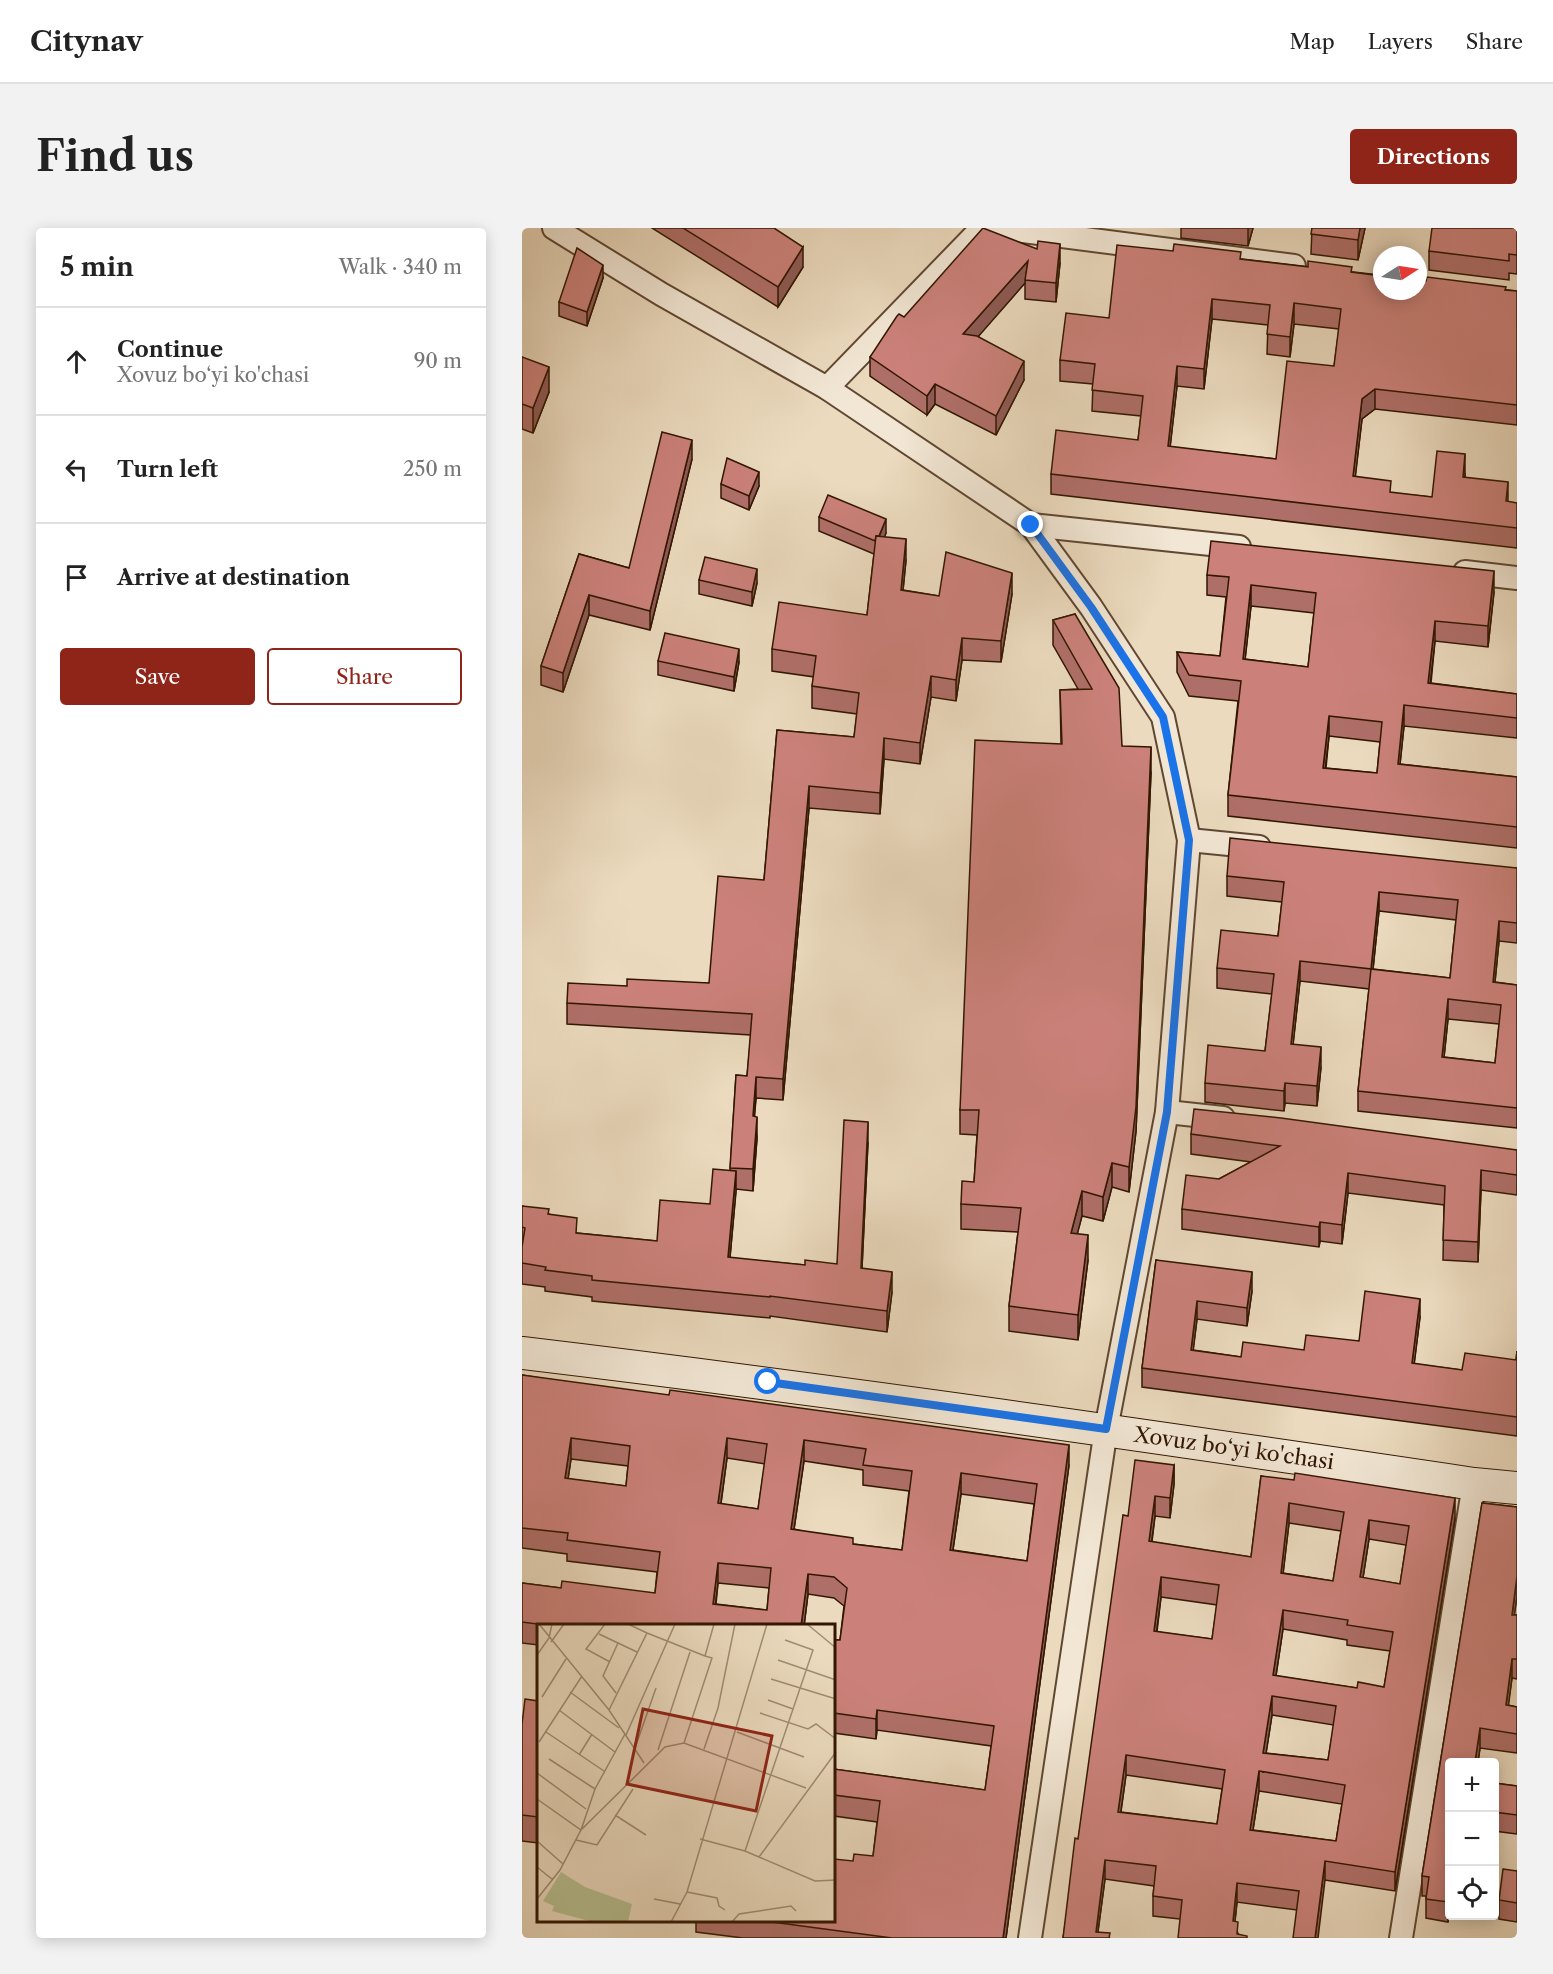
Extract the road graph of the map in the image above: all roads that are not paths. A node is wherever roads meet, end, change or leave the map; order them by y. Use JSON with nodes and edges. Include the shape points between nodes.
{"nodes":[{"id":1,"x":554,"y":228,"type":"edge"},
{"id":2,"x":982,"y":228,"type":"edge"},
{"id":3,"x":1000,"y":228,"type":"edge"},
{"id":4,"x":1312,"y":268,"type":"edge"},
{"id":5,"x":827,"y":388,"type":"junction"},
{"id":6,"x":1031,"y":525,"type":"junction"},
{"id":7,"x":1256,"y":549,"type":"edge"},
{"id":8,"x":1446,"y":570,"type":"edge"},
{"id":9,"x":1517,"y":578,"type":"edge"},
{"id":10,"x":1189,"y":840,"type":"junction"},
{"id":11,"x":1282,"y":850,"type":"edge"},
{"id":12,"x":1167,"y":1112,"type":"junction"},
{"id":13,"x":1248,"y":1120,"type":"edge"},
{"id":14,"x":522,"y":1353,"type":"edge"},
{"id":15,"x":1106,"y":1429,"type":"junction"},
{"id":16,"x":1474,"y":1484,"type":"junction"},
{"id":17,"x":1517,"y":1488,"type":"edge"},
{"id":18,"x":1030,"y":1938,"type":"edge"},
{"id":19,"x":1401,"y":1938,"type":"edge"}],
"edges":[{"from":1,"to":5,"type":"street"},
{"from":2,"to":5,"type":"street"},
{"from":3,"to":4,"type":"street"},
{"from":5,"to":6,"type":"street"},
{"from":6,"to":7,"type":"street"},
{"from":6,"to":10,"type":"street","via":[[1163,717]]},
{"from":8,"to":9,"type":"street"},
{"from":10,"to":11,"type":"street"},
{"from":10,"to":12,"type":"street"},
{"from":12,"to":13,"type":"street"},
{"from":12,"to":15,"type":"street"},
{"from":14,"to":15,"type":"main road","name":"Xovuz bo‘yi ko'chasi"},
{"from":15,"to":16,"type":"main road","name":"Xovuz bo‘yi ko'chasi"},
{"from":15,"to":18,"type":"street"},
{"from":16,"to":17,"type":"main road","name":"Xovuz bo‘yi ko'chasi"},
{"from":16,"to":19,"type":"street"}]}
